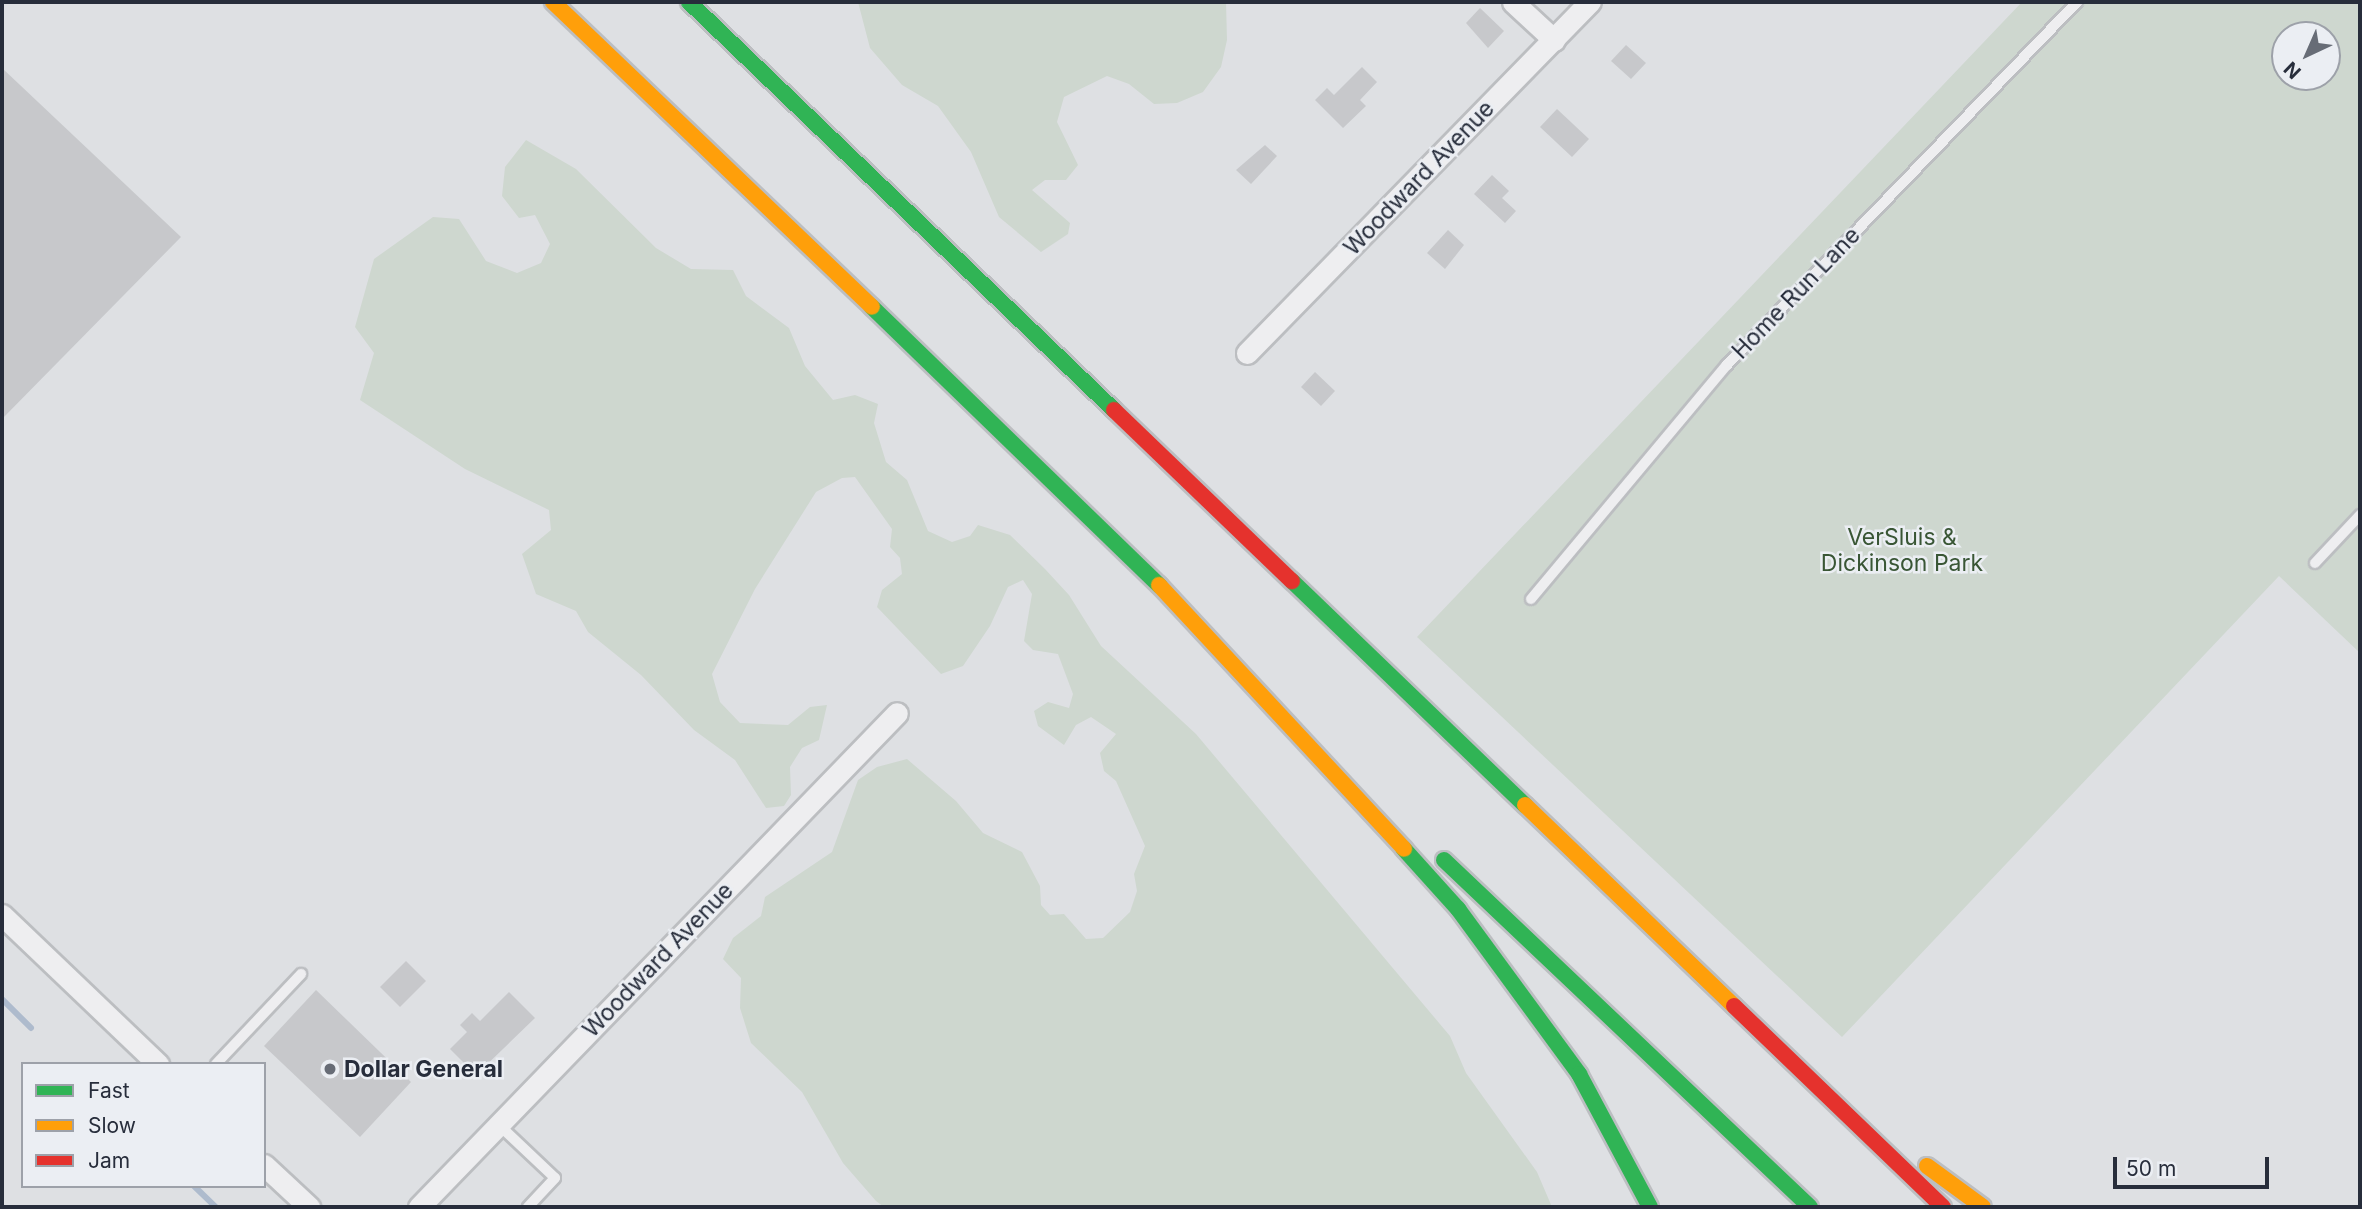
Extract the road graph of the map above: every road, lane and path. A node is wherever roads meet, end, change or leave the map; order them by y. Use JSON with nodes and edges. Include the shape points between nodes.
{"nodes":[{"id":1,"x":554,"y":2,"type":"edge"},
{"id":2,"x":689,"y":2,"type":"edge"},
{"id":3,"x":1513,"y":2,"type":"edge"},
{"id":4,"x":1590,"y":2,"type":"edge"},
{"id":5,"x":2077,"y":2,"type":"edge"},
{"id":6,"x":1554,"y":40,"type":"junction"},
{"id":7,"x":1247,"y":353,"type":"dead end"},
{"id":8,"x":2360,"y":515,"type":"edge"},
{"id":9,"x":2315,"y":563,"type":"dead end"},
{"id":10,"x":1531,"y":599,"type":"dead end"},
{"id":11,"x":1250,"y":677,"type":"junction"},
{"id":12,"x":897,"y":713,"type":"dead end"},
{"id":13,"x":1410,"y":828,"type":"dead end"},
{"id":14,"x":1430,"y":847,"type":"dead end"},
{"id":15,"x":2,"y":915,"type":"edge"},
{"id":16,"x":301,"y":974,"type":"dead end"},
{"id":17,"x":1789,"y":1056,"type":"junction"},
{"id":18,"x":156,"y":1062,"type":"edge"},
{"id":19,"x":218,"y":1062,"type":"edge"},
{"id":20,"x":499,"y":1125,"type":"junction"},
{"id":21,"x":266,"y":1167,"type":"edge"},
{"id":22,"x":309,"y":1207,"type":"edge"},
{"id":23,"x":419,"y":1207,"type":"edge"},
{"id":24,"x":528,"y":1207,"type":"edge"},
{"id":25,"x":1650,"y":1207,"type":"edge"},
{"id":26,"x":1810,"y":1207,"type":"edge"},
{"id":27,"x":1943,"y":1207,"type":"edge"},
{"id":28,"x":1983,"y":1207,"type":"edge"}],
"edges":[{"from":1,"to":11,"type":"highway","via":[[1090,515]]},
{"from":2,"to":17,"type":"highway"},
{"from":3,"to":6,"type":"street"},
{"from":4,"to":6,"type":"street","name":"Woodward Avenue"},
{"from":5,"to":10,"type":"lane","name":"Home Run Lane","via":[[1727,365]]},
{"from":6,"to":7,"type":"street","name":"Woodward Avenue"},
{"from":8,"to":9,"type":"lane"},
{"from":11,"to":13,"type":"highway"},
{"from":11,"to":25,"type":"highway","via":[[1458,909],[1496,959],[1578,1074]]},
{"from":12,"to":20,"type":"street","name":"Woodward Avenue"},
{"from":14,"to":26,"type":"highway"},
{"from":15,"to":18,"type":"street"},
{"from":16,"to":19,"type":"lane"},
{"from":17,"to":27,"type":"highway"},
{"from":17,"to":28,"type":"highway"},
{"from":20,"to":23,"type":"street","name":"Woodward Avenue"},
{"from":20,"to":24,"type":"lane","via":[[555,1178]]},
{"from":21,"to":22,"type":"street"}]}
